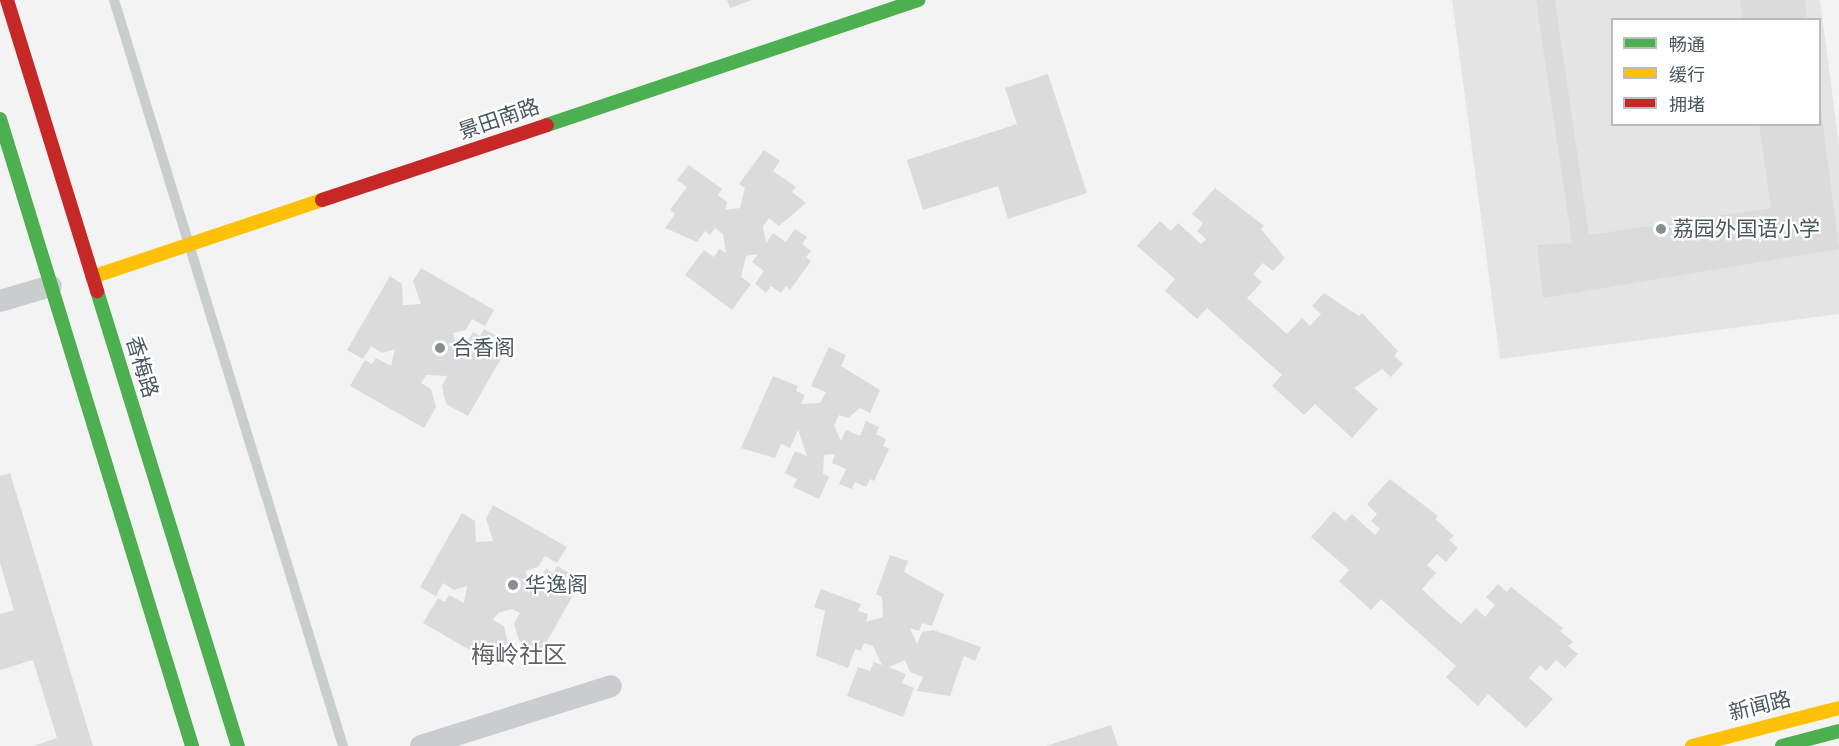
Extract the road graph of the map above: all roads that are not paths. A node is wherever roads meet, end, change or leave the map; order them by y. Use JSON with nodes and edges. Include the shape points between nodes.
{"nodes":[{"id":1,"x":7,"y":0,"type":"edge"},
{"id":2,"x":114,"y":0,"type":"edge"},
{"id":3,"x":919,"y":0,"type":"edge"},
{"id":4,"x":0,"y":118,"type":"edge"},
{"id":5,"x":189,"y":245,"type":"junction"},
{"id":6,"x":92,"y":277,"type":"junction"},
{"id":7,"x":51,"y":286,"type":"junction"},
{"id":8,"x":0,"y":301,"type":"edge"},
{"id":9,"x":611,"y":686,"type":"dead end"},
{"id":10,"x":1839,"y":708,"type":"edge"},
{"id":11,"x":1839,"y":731,"type":"edge"},
{"id":12,"x":192,"y":746,"type":"edge"},
{"id":13,"x":238,"y":746,"type":"edge"},
{"id":14,"x":343,"y":746,"type":"edge"},
{"id":15,"x":420,"y":746,"type":"edge"},
{"id":16,"x":1692,"y":746,"type":"edge"},
{"id":17,"x":1782,"y":746,"type":"edge"}],
"edges":[{"from":1,"to":6,"type":"main road","name":"香梅路"},
{"from":2,"to":5,"type":"lane"},
{"from":3,"to":5,"type":"main road","name":"景田南路"},
{"from":4,"to":7,"type":"main road"},
{"from":5,"to":6,"type":"main road","name":"景田南路"},
{"from":5,"to":14,"type":"lane"},
{"from":6,"to":13,"type":"main road","name":"香梅路"},
{"from":7,"to":8,"type":"street"},
{"from":7,"to":12,"type":"main road"},
{"from":9,"to":15,"type":"street"},
{"from":10,"to":16,"type":"main road","name":"新闻路"},
{"from":11,"to":17,"type":"main road","name":"新闻路"}]}
